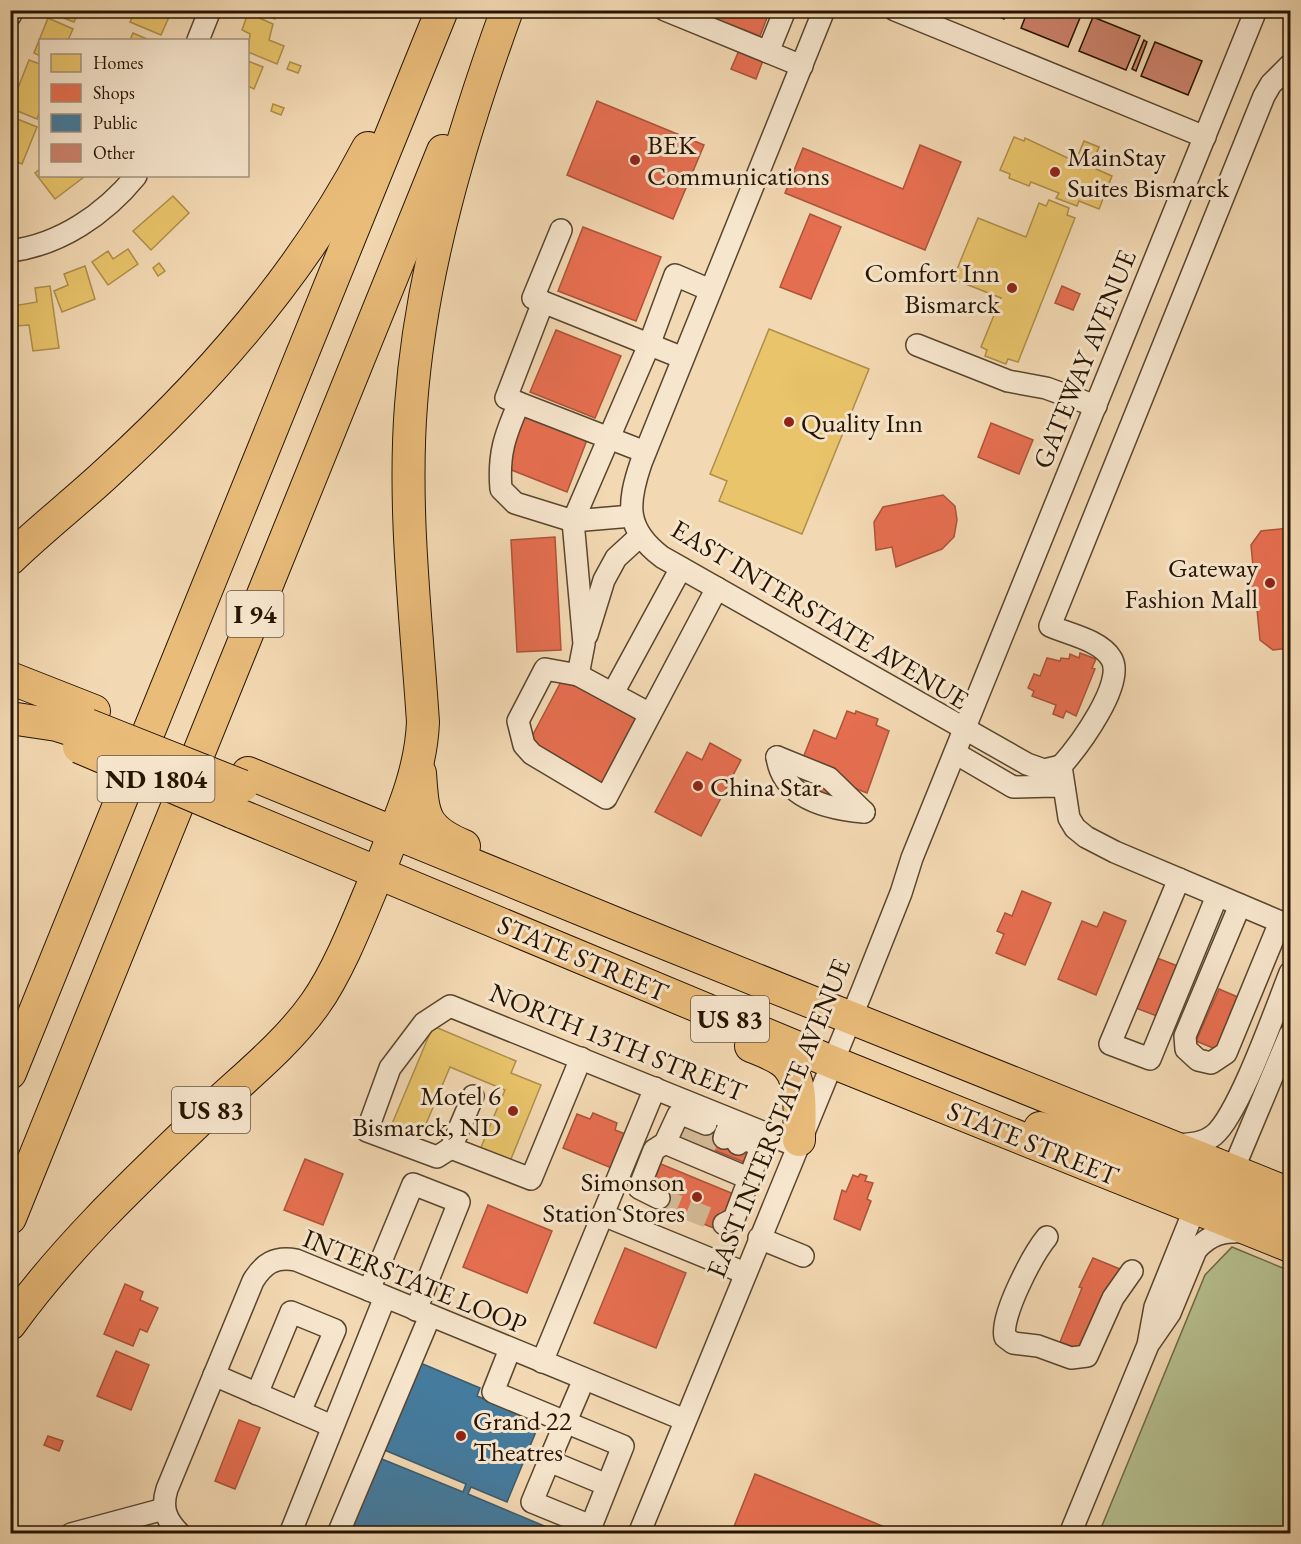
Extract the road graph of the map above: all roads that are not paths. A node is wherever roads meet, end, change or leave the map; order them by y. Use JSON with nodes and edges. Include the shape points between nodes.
{"nodes":[{"id":1,"x":13,"y":10,"type":"edge"},
{"id":2,"x":210,"y":10,"type":"edge"},
{"id":3,"x":430,"y":10,"type":"edge"},
{"id":4,"x":442,"y":10,"type":"edge"},
{"id":5,"x":500,"y":10,"type":"edge"},
{"id":6,"x":507,"y":10,"type":"edge"},
{"id":7,"x":665,"y":10,"type":"edge"},
{"id":8,"x":785,"y":10,"type":"edge"},
{"id":9,"x":824,"y":10,"type":"edge"},
{"id":10,"x":895,"y":10,"type":"edge"},
{"id":11,"x":1256,"y":10,"type":"edge"},
{"id":12,"x":10,"y":16,"type":"edge"},
{"id":13,"x":198,"y":39,"type":"edge"},
{"id":14,"x":768,"y":52,"type":"junction"},
{"id":15,"x":1290,"y":65,"type":"edge"},
{"id":16,"x":802,"y":66,"type":"junction"},
{"id":17,"x":1205,"y":136,"type":"junction"},
{"id":18,"x":131,"y":181,"type":"edge"},
{"id":19,"x":561,"y":230,"type":"dead end"},
{"id":20,"x":10,"y":251,"type":"edge"},
{"id":21,"x":710,"y":290,"type":"junction"},
{"id":22,"x":543,"y":302,"type":"junction"},
{"id":23,"x":649,"y":345,"type":"junction"},
{"id":24,"x":917,"y":345,"type":"dead end"},
{"id":25,"x":683,"y":358,"type":"junction"},
{"id":26,"x":519,"y":403,"type":"junction"},
{"id":27,"x":1095,"y":406,"type":"junction"},
{"id":28,"x":609,"y":438,"type":"junction"},
{"id":29,"x":645,"y":452,"type":"junction"},
{"id":30,"x":632,"y":516,"type":"junction"},
{"id":31,"x":573,"y":521,"type":"junction"},
{"id":32,"x":640,"y":536,"type":"junction"},
{"id":33,"x":10,"y":559,"type":"edge"},
{"id":34,"x":681,"y":568,"type":"junction"},
{"id":35,"x":717,"y":588,"type":"junction"},
{"id":36,"x":584,"y":644,"type":"junction"},
{"id":37,"x":578,"y":675,"type":"junction"},
{"id":38,"x":10,"y":678,"type":"edge"},
{"id":39,"x":10,"y":692,"type":"edge"},
{"id":40,"x":613,"y":693,"type":"junction"},
{"id":41,"x":650,"y":714,"type":"junction"},
{"id":42,"x":10,"y":720,"type":"edge"},
{"id":43,"x":87,"y":729,"type":"junction"},
{"id":44,"x":964,"y":730,"type":"junction"},
{"id":45,"x":955,"y":753,"type":"junction"},
{"id":46,"x":420,"y":758,"type":"junction"},
{"id":47,"x":779,"y":766,"type":"dead end"},
{"id":48,"x":1061,"y":766,"type":"junction"},
{"id":49,"x":1064,"y":788,"type":"junction"},
{"id":50,"x":240,"y":791,"type":"junction"},
{"id":51,"x":864,"y":812,"type":"dead end"},
{"id":52,"x":394,"y":832,"type":"junction"},
{"id":53,"x":377,"y":873,"type":"junction"},
{"id":54,"x":1179,"y":879,"type":"junction"},
{"id":55,"x":1217,"y":896,"type":"junction"},
{"id":56,"x":1240,"y":905,"type":"junction"},
{"id":57,"x":478,"y":915,"type":"junction"},
{"id":58,"x":1285,"y":924,"type":"edge"},
{"id":59,"x":1290,"y":973,"type":"edge"},
{"id":60,"x":786,"y":992,"type":"junction"},
{"id":61,"x":850,"y":1018,"type":"junction"},
{"id":62,"x":1290,"y":1034,"type":"edge"},
{"id":63,"x":580,"y":1058,"type":"junction"},
{"id":64,"x":832,"y":1062,"type":"junction"},
{"id":65,"x":10,"y":1073,"type":"edge"},
{"id":66,"x":655,"y":1088,"type":"junction"},
{"id":67,"x":473,"y":1096,"type":"dead end"},
{"id":68,"x":960,"y":1113,"type":"junction"},
{"id":69,"x":712,"y":1142,"type":"junction"},
{"id":70,"x":798,"y":1143,"type":"junction"},
{"id":71,"x":1171,"y":1146,"type":"junction"},
{"id":72,"x":451,"y":1148,"type":"junction"},
{"id":73,"x":746,"y":1184,"type":"junction"},
{"id":74,"x":1214,"y":1189,"type":"junction"},
{"id":75,"x":1290,"y":1194,"type":"edge"},
{"id":76,"x":658,"y":1198,"type":"tunnel mouth"},
{"id":77,"x":773,"y":1202,"type":"junction"},
{"id":78,"x":603,"y":1215,"type":"junction"},
{"id":79,"x":10,"y":1218,"type":"edge"},
{"id":80,"x":1290,"y":1218,"type":"edge"},
{"id":81,"x":761,"y":1233,"type":"junction"},
{"id":82,"x":1259,"y":1234,"type":"junction"},
{"id":83,"x":1047,"y":1237,"type":"dead end"},
{"id":84,"x":1290,"y":1246,"type":"edge"},
{"id":85,"x":803,"y":1256,"type":"dead end"},
{"id":86,"x":1132,"y":1271,"type":"dead end"},
{"id":87,"x":745,"y":1273,"type":"junction"},
{"id":88,"x":377,"y":1294,"type":"junction"},
{"id":89,"x":423,"y":1313,"type":"junction"},
{"id":90,"x":10,"y":1324,"type":"edge"},
{"id":91,"x":1148,"y":1345,"type":"junction"},
{"id":92,"x":510,"y":1349,"type":"junction"},
{"id":93,"x":542,"y":1362,"type":"junction"},
{"id":94,"x":214,"y":1375,"type":"junction"},
{"id":95,"x":584,"y":1379,"type":"junction"},
{"id":96,"x":257,"y":1394,"type":"junction"},
{"id":97,"x":300,"y":1412,"type":"junction"},
{"id":98,"x":685,"y":1420,"type":"junction"},
{"id":99,"x":566,"y":1422,"type":"junction"},
{"id":100,"x":332,"y":1426,"type":"junction"},
{"id":101,"x":549,"y":1461,"type":"junction"},
{"id":102,"x":607,"y":1485,"type":"junction"},
{"id":103,"x":164,"y":1509,"type":"junction"},
{"id":104,"x":589,"y":1530,"type":"edge"},
{"id":105,"x":71,"y":1533,"type":"edge"},
{"id":106,"x":180,"y":1533,"type":"edge"},
{"id":107,"x":290,"y":1533,"type":"edge"},
{"id":108,"x":338,"y":1533,"type":"edge"},
{"id":109,"x":639,"y":1533,"type":"edge"},
{"id":110,"x":1070,"y":1533,"type":"edge"}],
"edges":[{"from":1,"to":12,"type":"street"},
{"from":2,"to":13,"type":"street"},
{"from":3,"to":33,"type":"highway","via":[[362,160],[282,283],[229,349],[137,444]]},
{"from":4,"to":65,"type":"highway","number":"I 94"},
{"from":5,"to":79,"type":"highway","number":"I 94"},
{"from":6,"to":46,"type":"highway","via":[[479,88],[442,219],[413,377],[409,477],[423,722]]},
{"from":7,"to":14,"type":"street"},
{"from":8,"to":14,"type":"street"},
{"from":9,"to":16,"type":"street","name":"EAST INTERSTATE AVENUE"},
{"from":10,"to":17,"type":"street"},
{"from":11,"to":17,"type":"street","name":"GATEWAY AVENUE"},
{"from":14,"to":16,"type":"street"},
{"from":15,"to":48,"type":"street","via":[[1264,96],[1050,626],[1095,644],[1111,658],[1115,672],[1099,715]]},
{"from":16,"to":21,"type":"street","name":"EAST INTERSTATE AVENUE"},
{"from":17,"to":27,"type":"street","name":"GATEWAY AVENUE"},
{"from":18,"to":20,"type":"street","via":[[102,210],[71,230],[36,246]]},
{"from":19,"to":22,"type":"street","via":[[533,298]]},
{"from":21,"to":23,"type":"street","via":[[675,275]]},
{"from":21,"to":25,"type":"street","name":"EAST INTERSTATE AVENUE"},
{"from":22,"to":23,"type":"street"},
{"from":22,"to":26,"type":"street","via":[[506,398]]},
{"from":23,"to":25,"type":"street"},
{"from":23,"to":28,"type":"street"},
{"from":24,"to":27,"type":"street","via":[[1008,381],[1046,388]]},
{"from":25,"to":29,"type":"street","name":"EAST INTERSTATE AVENUE"},
{"from":26,"to":28,"type":"street"},
{"from":26,"to":31,"type":"street","via":[[502,441],[501,489],[515,503]]},
{"from":27,"to":44,"type":"street","name":"GATEWAY AVENUE"},
{"from":28,"to":29,"type":"street"},
{"from":28,"to":31,"type":"street"},
{"from":29,"to":30,"type":"street","name":"EAST INTERSTATE AVENUE","via":[[632,493]]},
{"from":30,"to":31,"type":"street"},
{"from":30,"to":32,"type":"street","name":"EAST INTERSTATE AVENUE"},
{"from":31,"to":36,"type":"street"},
{"from":32,"to":34,"type":"street","name":"EAST INTERSTATE AVENUE"},
{"from":32,"to":36,"type":"street","via":[[616,558],[604,580]]},
{"from":34,"to":35,"type":"street","name":"EAST INTERSTATE AVENUE"},
{"from":34,"to":40,"type":"street"},
{"from":35,"to":41,"type":"street"},
{"from":35,"to":44,"type":"street","name":"EAST INTERSTATE AVENUE"},
{"from":36,"to":37,"type":"street"},
{"from":37,"to":40,"type":"street"},
{"from":37,"to":41,"type":"street","via":[[545,669],[518,721],[524,745],[532,754],[606,798]]},
{"from":38,"to":43,"type":"highway","name":"STATE STREET","number":"US 83"},
{"from":39,"to":43,"type":"highway"},
{"from":40,"to":41,"type":"street"},
{"from":42,"to":43,"type":"highway","name":"STATE STREET","number":"ND 1804"},
{"from":43,"to":50,"type":"highway","name":"STATE STREET","number":"ND 1804","bridge":true},
{"from":43,"to":50,"type":"highway","name":"STATE STREET","number":"US 83"},
{"from":44,"to":45,"type":"street","name":"EAST INTERSTATE AVENUE"},
{"from":44,"to":48,"type":"street","via":[[1038,769]]},
{"from":45,"to":49,"type":"street","via":[[1013,787]]},
{"from":45,"to":61,"type":"street","name":"EAST INTERSTATE AVENUE"},
{"from":46,"to":52,"type":"highway"},
{"from":46,"to":60,"type":"highway","via":[[424,810],[431,828],[448,840],[754,966]]},
{"from":47,"to":51,"type":"street","via":[[829,778]]},
{"from":48,"to":49,"type":"street"},
{"from":49,"to":54,"type":"street","via":[[1070,818],[1086,837]]},
{"from":50,"to":52,"type":"highway","name":"STATE STREET","number":"US 83","via":[[349,814]]},
{"from":50,"to":52,"type":"highway","via":[[342,838],[357,840]]},
{"from":50,"to":53,"type":"highway","name":"STATE STREET","number":"ND 1804"},
{"from":52,"to":53,"type":"highway"},
{"from":52,"to":60,"type":"highway","name":"STATE STREET","number":"US 83"},
{"from":53,"to":57,"type":"highway","name":"STATE STREET","number":"US 83"},
{"from":53,"to":90,"type":"highway","number":"US 83","via":[[324,990],[303,1020],[128,1189]]},
{"from":54,"to":55,"type":"street"},
{"from":54,"to":55,"type":"street","via":[[1110,1044],[1150,1059]]},
{"from":55,"to":56,"type":"street"},
{"from":56,"to":58,"type":"street"},
{"from":56,"to":58,"type":"street","via":[[1185,1036],[1186,1049],[1198,1060],[1211,1063],[1226,1053]]},
{"from":57,"to":61,"type":"highway","via":[[611,945],[817,1026],[828,1027]]},
{"from":57,"to":64,"type":"highway","name":"STATE STREET","number":"US 83"},
{"from":57,"to":70,"type":"highway","via":[[560,966],[783,1061],[793,1074],[798,1091]]},
{"from":59,"to":71,"type":"street","via":[[1238,1098],[1219,1131],[1206,1141]]},
{"from":60,"to":61,"type":"highway","name":"STATE STREET","number":"US 83"},
{"from":61,"to":64,"type":"street","name":"EAST INTERSTATE AVENUE"},
{"from":61,"to":71,"type":"highway","name":"STATE STREET","number":"US 83"},
{"from":62,"to":74,"type":"street"},
{"from":63,"to":66,"type":"street","name":"NORTH 13TH STREET"},
{"from":63,"to":72,"type":"street","via":[[531,1179]]},
{"from":63,"to":72,"type":"street","name":"NORTH 13TH STREET","via":[[450,1006],[424,1023],[390,1068],[367,1131],[437,1157]]},
{"from":64,"to":68,"type":"highway","name":"STATE STREET","number":"US 83"},
{"from":64,"to":70,"type":"street","name":"EAST INTERSTATE AVENUE"},
{"from":64,"to":71,"type":"highway","via":[[849,1047],[874,1047],[1062,1120],[1113,1136]]},
{"from":66,"to":69,"type":"street","name":"NORTH 13TH STREET"},
{"from":66,"to":78,"type":"street"},
{"from":67,"to":72,"type":"street"},
{"from":68,"to":74,"type":"highway","name":"STATE STREET","number":"US 83"},
{"from":68,"to":74,"type":"highway","via":[[1076,1137],[1206,1182]]},
{"from":69,"to":70,"type":"street","name":"NORTH 13TH STREET"},
{"from":69,"to":73,"type":"street"},
{"from":69,"to":73,"type":"street","via":[[758,1145],[760,1150]]},
{"from":69,"to":76,"type":"street","via":[[654,1150],[639,1188]]},
{"from":70,"to":77,"type":"street","name":"EAST INTERSTATE AVENUE"},
{"from":71,"to":74,"type":"highway","name":"STATE STREET","number":"US 83"},
{"from":73,"to":77,"type":"street"},
{"from":73,"to":81,"type":"street","via":[[729,1221]]},
{"from":74,"to":75,"type":"highway","name":"STATE STREET","number":"US 83"},
{"from":74,"to":80,"type":"highway","via":[[1216,1193]]},
{"from":74,"to":82,"type":"highway","name":"STATE STREET","number":"US 83"},
{"from":74,"to":91,"type":"street","via":[[1155,1307]]},
{"from":77,"to":81,"type":"street","name":"EAST INTERSTATE AVENUE"},
{"from":78,"to":87,"type":"street"},
{"from":78,"to":93,"type":"street"},
{"from":81,"to":85,"type":"street"},
{"from":81,"to":87,"type":"street","name":"EAST INTERSTATE AVENUE"},
{"from":82,"to":84,"type":"highway","name":"STATE STREET","number":"US 83"},
{"from":82,"to":91,"type":"street","via":[[1230,1231],[1203,1241],[1170,1313]]},
{"from":83,"to":86,"type":"street","via":[[1032,1258],[1004,1326],[1005,1337],[1013,1343],[1038,1346],[1076,1360],[1087,1356],[1113,1298]]},
{"from":87,"to":98,"type":"street","name":"EAST INTERSTATE AVENUE"},
{"from":88,"to":89,"type":"street","name":"INTERSTATE LOOP"},
{"from":88,"to":89,"type":"street","via":[[413,1184],[459,1202]]},
{"from":88,"to":94,"type":"street","name":"INTERSTATE LOOP","via":[[296,1260],[271,1261],[253,1281]]},
{"from":88,"to":100,"type":"street"},
{"from":89,"to":92,"type":"street","name":"INTERSTATE LOOP"},
{"from":89,"to":108,"type":"street"},
{"from":91,"to":110,"type":"street"},
{"from":92,"to":93,"type":"street","name":"INTERSTATE LOOP"},
{"from":92,"to":99,"type":"street","via":[[493,1392]]},
{"from":93,"to":95,"type":"street","name":"INTERSTATE LOOP"},
{"from":94,"to":96,"type":"street"},
{"from":94,"to":103,"type":"street","name":"INTERSTATE LOOP","via":[[167,1489]]},
{"from":95,"to":98,"type":"street","name":"INTERSTATE LOOP"},
{"from":95,"to":99,"type":"street"},
{"from":96,"to":97,"type":"street"},
{"from":96,"to":97,"type":"street","via":[[291,1312],[335,1330]]},
{"from":97,"to":100,"type":"street"},
{"from":98,"to":109,"type":"street","name":"EAST INTERSTATE AVENUE"},
{"from":99,"to":101,"type":"street"},
{"from":99,"to":102,"type":"street","via":[[623,1446]]},
{"from":100,"to":107,"type":"street"},
{"from":101,"to":102,"type":"street"},
{"from":101,"to":104,"type":"street","via":[[532,1502]]},
{"from":102,"to":104,"type":"street"},
{"from":103,"to":105,"type":"street"},
{"from":103,"to":106,"type":"street"}]}
